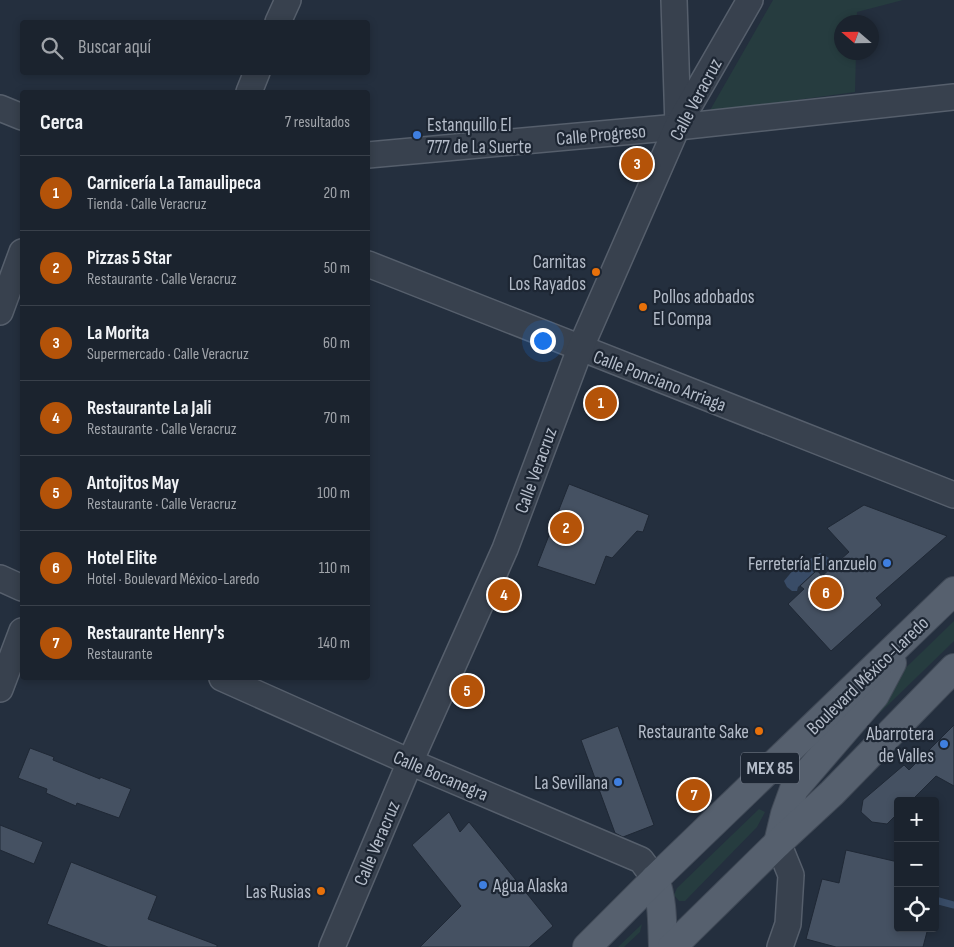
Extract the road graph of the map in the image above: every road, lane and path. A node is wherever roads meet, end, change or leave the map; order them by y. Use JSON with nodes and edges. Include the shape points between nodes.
{"nodes":[{"id":1,"x":288,"y":0,"type":"edge"},
{"id":2,"x":674,"y":0,"type":"edge"},
{"id":3,"x":750,"y":0,"type":"edge"},
{"id":4,"x":279,"y":20,"type":"edge"},
{"id":5,"x":256,"y":75,"type":"edge"},
{"id":6,"x":250,"y":90,"type":"edge"},
{"id":7,"x":954,"y":97,"type":"edge"},
{"id":8,"x":0,"y":108,"type":"edge"},
{"id":9,"x":20,"y":116,"type":"edge"},
{"id":10,"x":678,"y":127,"type":"junction"},
{"id":11,"x":370,"y":156,"type":"edge"},
{"id":12,"x":20,"y":257,"type":"edge"},
{"id":13,"x":370,"y":265,"type":"edge"},
{"id":14,"x":0,"y":312,"type":"edge"},
{"id":15,"x":580,"y":349,"type":"junction"},
{"id":16,"x":954,"y":495,"type":"edge"},
{"id":17,"x":0,"y":578,"type":"edge"},
{"id":18,"x":20,"y":587,"type":"edge"},
{"id":19,"x":954,"y":591,"type":"edge"},
{"id":20,"x":20,"y":636,"type":"edge"},
{"id":21,"x":905,"y":640,"type":"junction"},
{"id":22,"x":954,"y":668,"type":"edge"},
{"id":23,"x":226,"y":680,"type":"edge"},
{"id":24,"x":0,"y":689,"type":"edge"},
{"id":25,"x":410,"y":762,"type":"junction"},
{"id":26,"x":778,"y":843,"type":"junction"},
{"id":27,"x":655,"y":879,"type":"junction"},
{"id":28,"x":332,"y":947,"type":"edge"},
{"id":29,"x":587,"y":947,"type":"edge"},
{"id":30,"x":663,"y":947,"type":"edge"},
{"id":31,"x":672,"y":947,"type":"edge"},
{"id":32,"x":780,"y":947,"type":"edge"}],
"edges":[{"from":1,"to":4,"type":"street"},
{"from":2,"to":10,"type":"street"},
{"from":3,"to":10,"type":"street","name":"Calle Veracruz"},
{"from":5,"to":6,"type":"street"},
{"from":7,"to":10,"type":"street","name":"Calle Progreso"},
{"from":8,"to":9,"type":"street"},
{"from":10,"to":11,"type":"street","name":"Calle Progreso"},
{"from":10,"to":15,"type":"street","name":"Calle Veracruz"},
{"from":12,"to":14,"type":"street"},
{"from":13,"to":15,"type":"street","name":"Calle Ponciano Arriaga"},
{"from":15,"to":16,"type":"street","name":"Calle Ponciano Arriaga"},
{"from":15,"to":25,"type":"street","name":"Calle Veracruz","via":[[505,549]]},
{"from":17,"to":18,"type":"street"},
{"from":19,"to":21,"type":"main road","name":"Boulevard México-Laredo","number":"MEX 85"},
{"from":20,"to":24,"type":"street"},
{"from":21,"to":26,"type":"main road","via":[[874,695],[794,789]]},
{"from":21,"to":27,"type":"main road","name":"Boulevard México-Laredo","number":"MEX 85"},
{"from":22,"to":26,"type":"main road","via":[[832,793]]},
{"from":23,"to":25,"type":"street","name":"Calle Bocanegra"},
{"from":25,"to":27,"type":"street","name":"Calle Bocanegra","via":[[641,860]]},
{"from":25,"to":28,"type":"street","name":"Calle Veracruz"},
{"from":26,"to":31,"type":"main road"},
{"from":26,"to":32,"type":"street","via":[[791,875],[788,924]]},
{"from":27,"to":29,"type":"main road","name":"Boulevard México-Laredo","number":"MEX 85"},
{"from":27,"to":30,"type":"main road","via":[[661,906]]}]}
